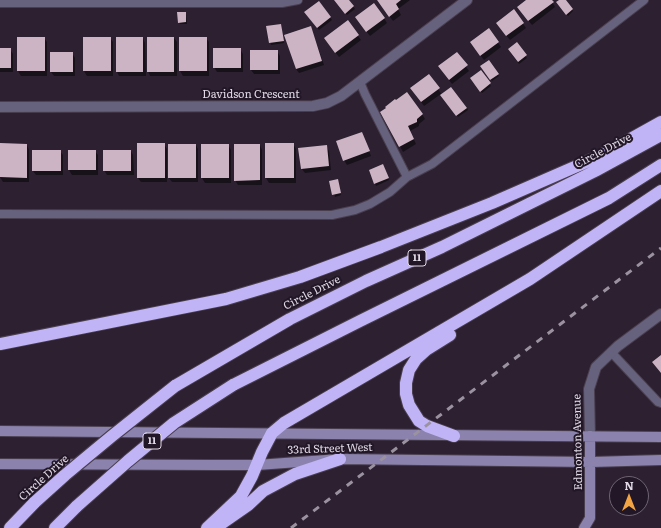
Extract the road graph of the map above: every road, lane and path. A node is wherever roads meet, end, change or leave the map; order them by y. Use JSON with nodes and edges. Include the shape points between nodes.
{"nodes":[{"id":1,"x":298,"y":0,"type":"edge"},
{"id":2,"x":467,"y":0,"type":"edge"},
{"id":3,"x":644,"y":0,"type":"edge"},
{"id":4,"x":0,"y":3,"type":"edge"},
{"id":5,"x":360,"y":82,"type":"junction"},
{"id":6,"x":0,"y":107,"type":"edge"},
{"id":7,"x":661,"y":122,"type":"edge"},
{"id":8,"x":661,"y":134,"type":"edge"},
{"id":9,"x":661,"y":165,"type":"edge"},
{"id":10,"x":407,"y":177,"type":"junction"},
{"id":11,"x":661,"y":191,"type":"edge"},
{"id":12,"x":0,"y":214,"type":"edge"},
{"id":13,"x":530,"y":279,"type":"junction"},
{"id":14,"x":661,"y":314,"type":"edge"},
{"id":15,"x":57,"y":332,"type":"junction"},
{"id":16,"x":0,"y":344,"type":"edge"},
{"id":17,"x":0,"y":349,"type":"edge"},
{"id":18,"x":611,"y":352,"type":"junction"},
{"id":19,"x":661,"y":403,"type":"edge"},
{"id":20,"x":0,"y":430,"type":"edge"},
{"id":21,"x":272,"y":433,"type":"junction"},
{"id":22,"x":454,"y":436,"type":"junction"},
{"id":23,"x":590,"y":436,"type":"junction"},
{"id":24,"x":661,"y":437,"type":"edge"},
{"id":25,"x":340,"y":459,"type":"junction"},
{"id":26,"x":661,"y":460,"type":"edge"},
{"id":27,"x":591,"y":462,"type":"junction"},
{"id":28,"x":0,"y":464,"type":"edge"},
{"id":29,"x":257,"y":465,"type":"junction"},
{"id":30,"x":10,"y":528,"type":"edge"},
{"id":31,"x":55,"y":528,"type":"edge"},
{"id":32,"x":207,"y":528,"type":"edge"},
{"id":33,"x":214,"y":528,"type":"edge"},
{"id":34,"x":584,"y":528,"type":"edge"}],
"edges":[{"from":1,"to":4,"type":"lane","via":[[282,3]]},
{"from":2,"to":5,"type":"street","name":"Davidson Crescent"},
{"from":3,"to":10,"type":"lane","via":[[432,164]]},
{"from":5,"to":6,"type":"street","name":"Davidson Crescent","via":[[327,103],[312,106]]},
{"from":5,"to":10,"type":"lane"},
{"from":7,"to":15,"type":"highway","via":[[600,156],[492,203],[300,277],[226,299]]},
{"from":8,"to":30,"type":"highway","name":"Circle Drive","number":"11","bridge":true,"via":[[588,175],[290,319],[175,386],[35,502]]},
{"from":9,"to":31,"type":"highway","number":"11","bridge":true,"via":[[609,198],[233,385],[174,423]]},
{"from":10,"to":12,"type":"lane","via":[[390,192],[370,204],[332,215]]},
{"from":11,"to":13,"type":"highway"},
{"from":13,"to":21,"type":"highway","via":[[302,412]]},
{"from":13,"to":22,"type":"highway","via":[[497,304],[426,350],[416,359],[410,370],[406,394],[414,414],[427,426]]},
{"from":14,"to":18,"type":"street","name":"Edmonton Avenue"},
{"from":15,"to":16,"type":"highway"},
{"from":15,"to":17,"type":"highway"},
{"from":18,"to":19,"type":"lane"},
{"from":18,"to":23,"type":"street","name":"Edmonton Avenue","via":[[596,367],[589,389]]},
{"from":20,"to":21,"type":"main road","name":"33rd Street West"},
{"from":21,"to":22,"type":"main road","name":"33rd Street West"},
{"from":21,"to":29,"type":"highway"},
{"from":22,"to":23,"type":"main road","name":"33rd Street West"},
{"from":23,"to":24,"type":"main road","name":"33rd Street West"},
{"from":23,"to":27,"type":"main road","name":"Edmonton Avenue"},
{"from":25,"to":27,"type":"main road","name":"33rd Street West"},
{"from":25,"to":29,"type":"main road","name":"33rd Street West"},
{"from":25,"to":33,"type":"highway","via":[[288,477],[263,491],[248,505]]},
{"from":26,"to":27,"type":"main road","name":"33rd Street West"},
{"from":27,"to":34,"type":"main road","name":"Edmonton Avenue","via":[[590,518]]},
{"from":28,"to":29,"type":"main road","name":"33rd Street West"},
{"from":29,"to":32,"type":"highway","via":[[241,496]]}]}
